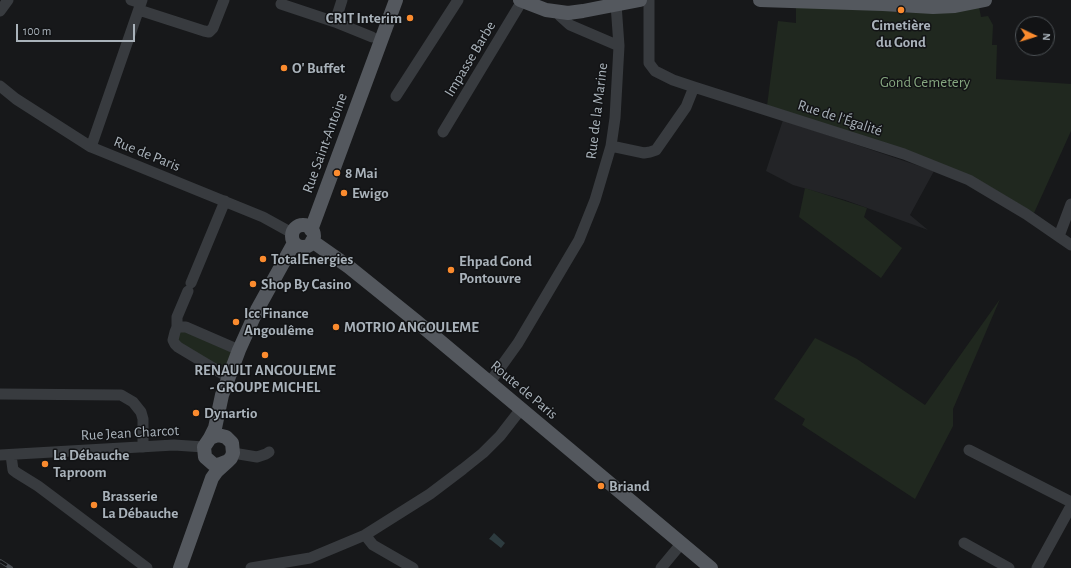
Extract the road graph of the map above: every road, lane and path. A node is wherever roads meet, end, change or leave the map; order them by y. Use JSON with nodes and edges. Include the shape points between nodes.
{"nodes":[{"id":1,"x":8,"y":0,"type":"edge"},
{"id":2,"x":224,"y":0,"type":"edge"},
{"id":3,"x":342,"y":0,"type":"edge"},
{"id":4,"x":386,"y":0,"type":"edge"},
{"id":5,"x":396,"y":0,"type":"edge"},
{"id":6,"x":458,"y":0,"type":"edge"},
{"id":7,"x":640,"y":0,"type":"edge"},
{"id":8,"x":649,"y":0,"type":"edge"},
{"id":9,"x":760,"y":0,"type":"edge"},
{"id":10,"x":985,"y":0,"type":"edge"},
{"id":11,"x":521,"y":1,"type":"edge"},
{"id":12,"x":138,"y":3,"type":"edge"},
{"id":13,"x":281,"y":4,"type":"dead end"},
{"id":14,"x":616,"y":4,"type":"junction"},
{"id":15,"x":0,"y":11,"type":"edge"},
{"id":16,"x":558,"y":12,"type":"junction"},
{"id":17,"x":335,"y":22,"type":"junction"},
{"id":18,"x":372,"y":37,"type":"junction"},
{"id":19,"x":619,"y":46,"type":"junction"},
{"id":20,"x":0,"y":86,"type":"edge"},
{"id":21,"x":694,"y":87,"type":"junction"},
{"id":22,"x":396,"y":96,"type":"dead end"},
{"id":23,"x":443,"y":132,"type":"dead end"},
{"id":24,"x":611,"y":146,"type":"junction"},
{"id":25,"x":91,"y":147,"type":"junction"},
{"id":26,"x":225,"y":201,"type":"junction"},
{"id":27,"x":1071,"y":204,"type":"edge"},
{"id":28,"x":303,"y":236,"type":"junction"},
{"id":29,"x":1059,"y":236,"type":"junction"},
{"id":30,"x":1071,"y":245,"type":"edge"},
{"id":31,"x":178,"y":327,"type":"junction"},
{"id":32,"x":239,"y":350,"type":"junction"},
{"id":33,"x":228,"y":377,"type":"junction"},
{"id":34,"x":495,"y":387,"type":"junction"},
{"id":35,"x":0,"y":394,"type":"edge"},
{"id":36,"x":519,"y":408,"type":"junction"},
{"id":37,"x":143,"y":447,"type":"junction"},
{"id":38,"x":206,"y":447,"type":"junction"},
{"id":39,"x":968,"y":450,"type":"dead end"},
{"id":40,"x":230,"y":451,"type":"junction"},
{"id":41,"x":269,"y":452,"type":"dead end"},
{"id":42,"x":5,"y":455,"type":"edge"},
{"id":43,"x":1071,"y":502,"type":"edge"},
{"id":44,"x":1071,"y":506,"type":"edge"},
{"id":45,"x":365,"y":535,"type":"junction"},
{"id":46,"x":188,"y":538,"type":"junction"},
{"id":47,"x":964,"y":543,"type":"dead end"},
{"id":48,"x":681,"y":544,"type":"junction"},
{"id":49,"x":144,"y":566,"type":"edge"},
{"id":50,"x":174,"y":568,"type":"edge"},
{"id":51,"x":180,"y":568,"type":"edge"},
{"id":52,"x":251,"y":568,"type":"edge"},
{"id":53,"x":413,"y":568,"type":"edge"},
{"id":54,"x":661,"y":568,"type":"edge"},
{"id":55,"x":711,"y":568,"type":"edge"},
{"id":56,"x":1009,"y":568,"type":"edge"},
{"id":57,"x":1037,"y":568,"type":"edge"}],
"edges":[{"from":1,"to":15,"type":"street"},
{"from":2,"to":12,"type":"street","via":[[214,28],[209,32]]},
{"from":3,"to":17,"type":"street"},
{"from":4,"to":18,"type":"main road","name":"Rue Saint-Antoine"},
{"from":5,"to":28,"type":"main road","name":"Rue Saint-Antoine"},
{"from":6,"to":22,"type":"street"},
{"from":7,"to":14,"type":"main road"},
{"from":8,"to":21,"type":"street","name":"Rue de l'Égalité","via":[[648,50],[651,67],[673,80]]},
{"from":9,"to":10,"type":"main road","via":[[938,7]]},
{"from":11,"to":16,"type":"main road"},
{"from":11,"to":23,"type":"street","name":"Impasse Barbe"},
{"from":12,"to":25,"type":"street"},
{"from":13,"to":17,"type":"street"},
{"from":14,"to":16,"type":"main road","via":[[583,11]]},
{"from":14,"to":19,"type":"street","name":"Rue de la Marine"},
{"from":16,"to":19,"type":"street","via":[[570,25]]},
{"from":17,"to":18,"type":"street"},
{"from":18,"to":28,"type":"main road","name":"Rue Saint-Antoine"},
{"from":19,"to":24,"type":"street","name":"Rue de la Marine"},
{"from":20,"to":25,"type":"street","name":"Rue de Paris"},
{"from":21,"to":24,"type":"street","via":[[686,107],[656,150],[644,153]]},
{"from":21,"to":29,"type":"street","name":"Rue de l'Égalité","via":[[904,154],[969,180]]},
{"from":24,"to":34,"type":"street","name":"Rue de la Marine","via":[[595,200],[579,240]]},
{"from":25,"to":26,"type":"street","name":"Rue de Paris"},
{"from":26,"to":28,"type":"street","name":"Rue de Paris"},
{"from":26,"to":31,"type":"street","via":[[177,317]]},
{"from":27,"to":29,"type":"street"},
{"from":28,"to":32,"type":"main road","via":[[257,310]]},
{"from":28,"to":34,"type":"main road","name":"Route de Paris","via":[[349,267]]},
{"from":28,"to":40,"type":"main road","via":[[262,316],[227,400],[223,421]]},
{"from":29,"to":30,"type":"street","name":"Rue de l'Égalité"},
{"from":31,"to":32,"type":"street","via":[[191,329]]},
{"from":31,"to":33,"type":"street","via":[[173,336],[175,344]]},
{"from":32,"to":33,"type":"main road"},
{"from":33,"to":38,"type":"main road","via":[[219,402],[215,428]]},
{"from":34,"to":36,"type":"main road","name":"Route de Paris"},
{"from":35,"to":37,"type":"street","via":[[121,395],[133,402],[141,412]]},
{"from":36,"to":45,"type":"street","via":[[500,436],[484,452],[424,498]]},
{"from":36,"to":48,"type":"main road","name":"Route de Paris"},
{"from":37,"to":38,"type":"street","name":"Rue Jean Charcot"},
{"from":37,"to":42,"type":"street","name":"Rue Jean Charcot"},
{"from":38,"to":40,"type":"main road","via":[[218,435],[226,437]]},
{"from":38,"to":40,"type":"main road","via":[[213,464],[218,465]]},
{"from":38,"to":46,"type":"main road","via":[[206,470]]},
{"from":39,"to":43,"type":"street"},
{"from":40,"to":41,"type":"street","via":[[257,457]]},
{"from":40,"to":46,"type":"main road","via":[[212,478]]},
{"from":42,"to":49,"type":"street","via":[[17,474],[38,486]]},
{"from":44,"to":57,"type":"street"},
{"from":45,"to":52,"type":"street","via":[[310,558]]},
{"from":45,"to":53,"type":"street","via":[[373,544]]},
{"from":46,"to":50,"type":"main road"},
{"from":46,"to":51,"type":"main road"},
{"from":47,"to":56,"type":"street"},
{"from":48,"to":54,"type":"street"},
{"from":48,"to":55,"type":"main road","name":"Route de Paris"}]}
